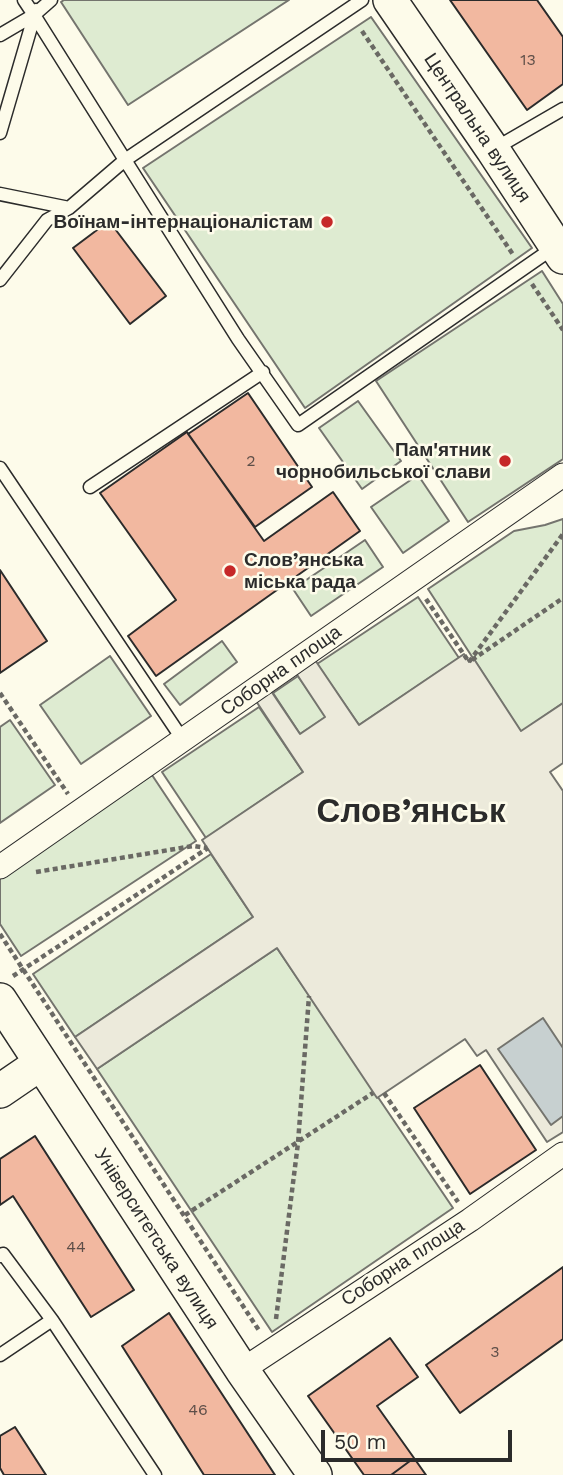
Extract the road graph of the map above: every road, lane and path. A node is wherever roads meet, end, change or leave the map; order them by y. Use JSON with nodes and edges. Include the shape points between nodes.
{"nodes":[{"id":1,"x":24,"y":0,"type":"edge"},
{"id":2,"x":40,"y":0,"type":"edge"},
{"id":3,"x":51,"y":0,"type":"edge"},
{"id":4,"x":362,"y":0,"type":"edge"},
{"id":5,"x":390,"y":0,"type":"edge"},
{"id":6,"x":34,"y":15,"type":"junction"},
{"id":7,"x":362,"y":31,"type":"dead end"},
{"id":8,"x":0,"y":35,"type":"edge"},
{"id":9,"x":563,"y":109,"type":"edge"},
{"id":10,"x":0,"y":133,"type":"edge"},
{"id":11,"x":493,"y":150,"type":"junction"},
{"id":12,"x":125,"y":160,"type":"junction"},
{"id":13,"x":0,"y":194,"type":"edge"},
{"id":14,"x":69,"y":208,"type":"junction"},
{"id":15,"x":559,"y":251,"type":"edge"},
{"id":16,"x":522,"y":269,"type":"junction"},
{"id":17,"x":0,"y":280,"type":"edge"},
{"id":18,"x":563,"y":330,"type":"edge"},
{"id":19,"x":263,"y":373,"type":"junction"},
{"id":20,"x":0,"y":468,"type":"edge"},
{"id":21,"x":563,"y":475,"type":"edge"},
{"id":22,"x":90,"y":487,"type":"dead end"},
{"id":23,"x":563,"y":534,"type":"edge"},
{"id":24,"x":413,"y":580,"type":"junction"},
{"id":25,"x":563,"y":598,"type":"edge"},
{"id":26,"x":469,"y":662,"type":"junction"},
{"id":27,"x":0,"y":693,"type":"edge"},
{"id":28,"x":183,"y":740,"type":"junction"},
{"id":29,"x":80,"y":812,"type":"junction"},
{"id":30,"x":0,"y":867,"type":"edge"},
{"id":31,"x":27,"y":873,"type":"dead end"},
{"id":32,"x":0,"y":934,"type":"edge"},
{"id":33,"x":23,"y":970,"type":"junction"},
{"id":34,"x":6,"y":989,"type":"edge"},
{"id":35,"x":309,"y":996,"type":"dead end"},
{"id":36,"x":41,"y":1063,"type":"junction"},
{"id":37,"x":0,"y":1091,"type":"edge"},
{"id":38,"x":373,"y":1093,"type":"dead end"},
{"id":39,"x":384,"y":1093,"type":"dead end"},
{"id":40,"x":298,"y":1143,"type":"junction"},
{"id":41,"x":563,"y":1154,"type":"edge"},
{"id":42,"x":185,"y":1215,"type":"junction"},
{"id":43,"x":470,"y":1220,"type":"junction"},
{"id":44,"x":0,"y":1256,"type":"edge"},
{"id":45,"x":52,"y":1320,"type":"junction"},
{"id":46,"x":272,"y":1349,"type":"junction"},
{"id":47,"x":0,"y":1355,"type":"edge"},
{"id":48,"x":242,"y":1370,"type":"junction"},
{"id":49,"x":155,"y":1475,"type":"edge"},
{"id":50,"x":315,"y":1475,"type":"edge"}],
"edges":[{"from":1,"to":6,"type":"lane"},
{"from":2,"to":6,"type":"lane"},
{"from":3,"to":6,"type":"lane"},
{"from":4,"to":12,"type":"lane"},
{"from":5,"to":11,"type":"street","name":"Центральна вулиця"},
{"from":6,"to":8,"type":"lane"},
{"from":6,"to":10,"type":"lane"},
{"from":6,"to":12,"type":"lane"},
{"from":7,"to":16,"type":"path"},
{"from":9,"to":11,"type":"lane"},
{"from":11,"to":15,"type":"street","name":"Центральна вулиця"},
{"from":12,"to":14,"type":"lane"},
{"from":12,"to":19,"type":"lane"},
{"from":13,"to":14,"type":"lane"},
{"from":14,"to":17,"type":"lane","via":[[47,220]]},
{"from":15,"to":16,"type":"lane"},
{"from":16,"to":18,"type":"path"},
{"from":16,"to":19,"type":"lane","via":[[298,425]]},
{"from":19,"to":22,"type":"lane"},
{"from":20,"to":28,"type":"lane"},
{"from":21,"to":24,"type":"street","name":"Соборна площа"},
{"from":23,"to":26,"type":"path"},
{"from":24,"to":26,"type":"path"},
{"from":24,"to":28,"type":"street","name":"Соборна площа"},
{"from":25,"to":26,"type":"path"},
{"from":27,"to":29,"type":"path"},
{"from":28,"to":29,"type":"street","name":"Соборна площа"},
{"from":29,"to":30,"type":"street","name":"Соборна площа"},
{"from":31,"to":33,"type":"path","via":[[193,846],[208,848]]},
{"from":32,"to":33,"type":"path"},
{"from":33,"to":34,"type":"path"},
{"from":33,"to":42,"type":"path"},
{"from":34,"to":36,"type":"street","name":"Університетська вулиця"},
{"from":35,"to":40,"type":"path"},
{"from":36,"to":37,"type":"street"},
{"from":36,"to":48,"type":"street","name":"Університетська вулиця"},
{"from":38,"to":40,"type":"path"},
{"from":39,"to":43,"type":"path"},
{"from":40,"to":42,"type":"path"},
{"from":40,"to":46,"type":"path"},
{"from":41,"to":43,"type":"street","name":"Соборна площа"},
{"from":42,"to":46,"type":"path"},
{"from":43,"to":46,"type":"street","name":"Соборна площа"},
{"from":44,"to":45,"type":"lane","via":[[3,1254]]},
{"from":45,"to":47,"type":"lane"},
{"from":45,"to":49,"type":"lane"},
{"from":46,"to":48,"type":"street","name":"Соборна площа"},
{"from":48,"to":50,"type":"street","name":"Університетська вулиця"}]}
